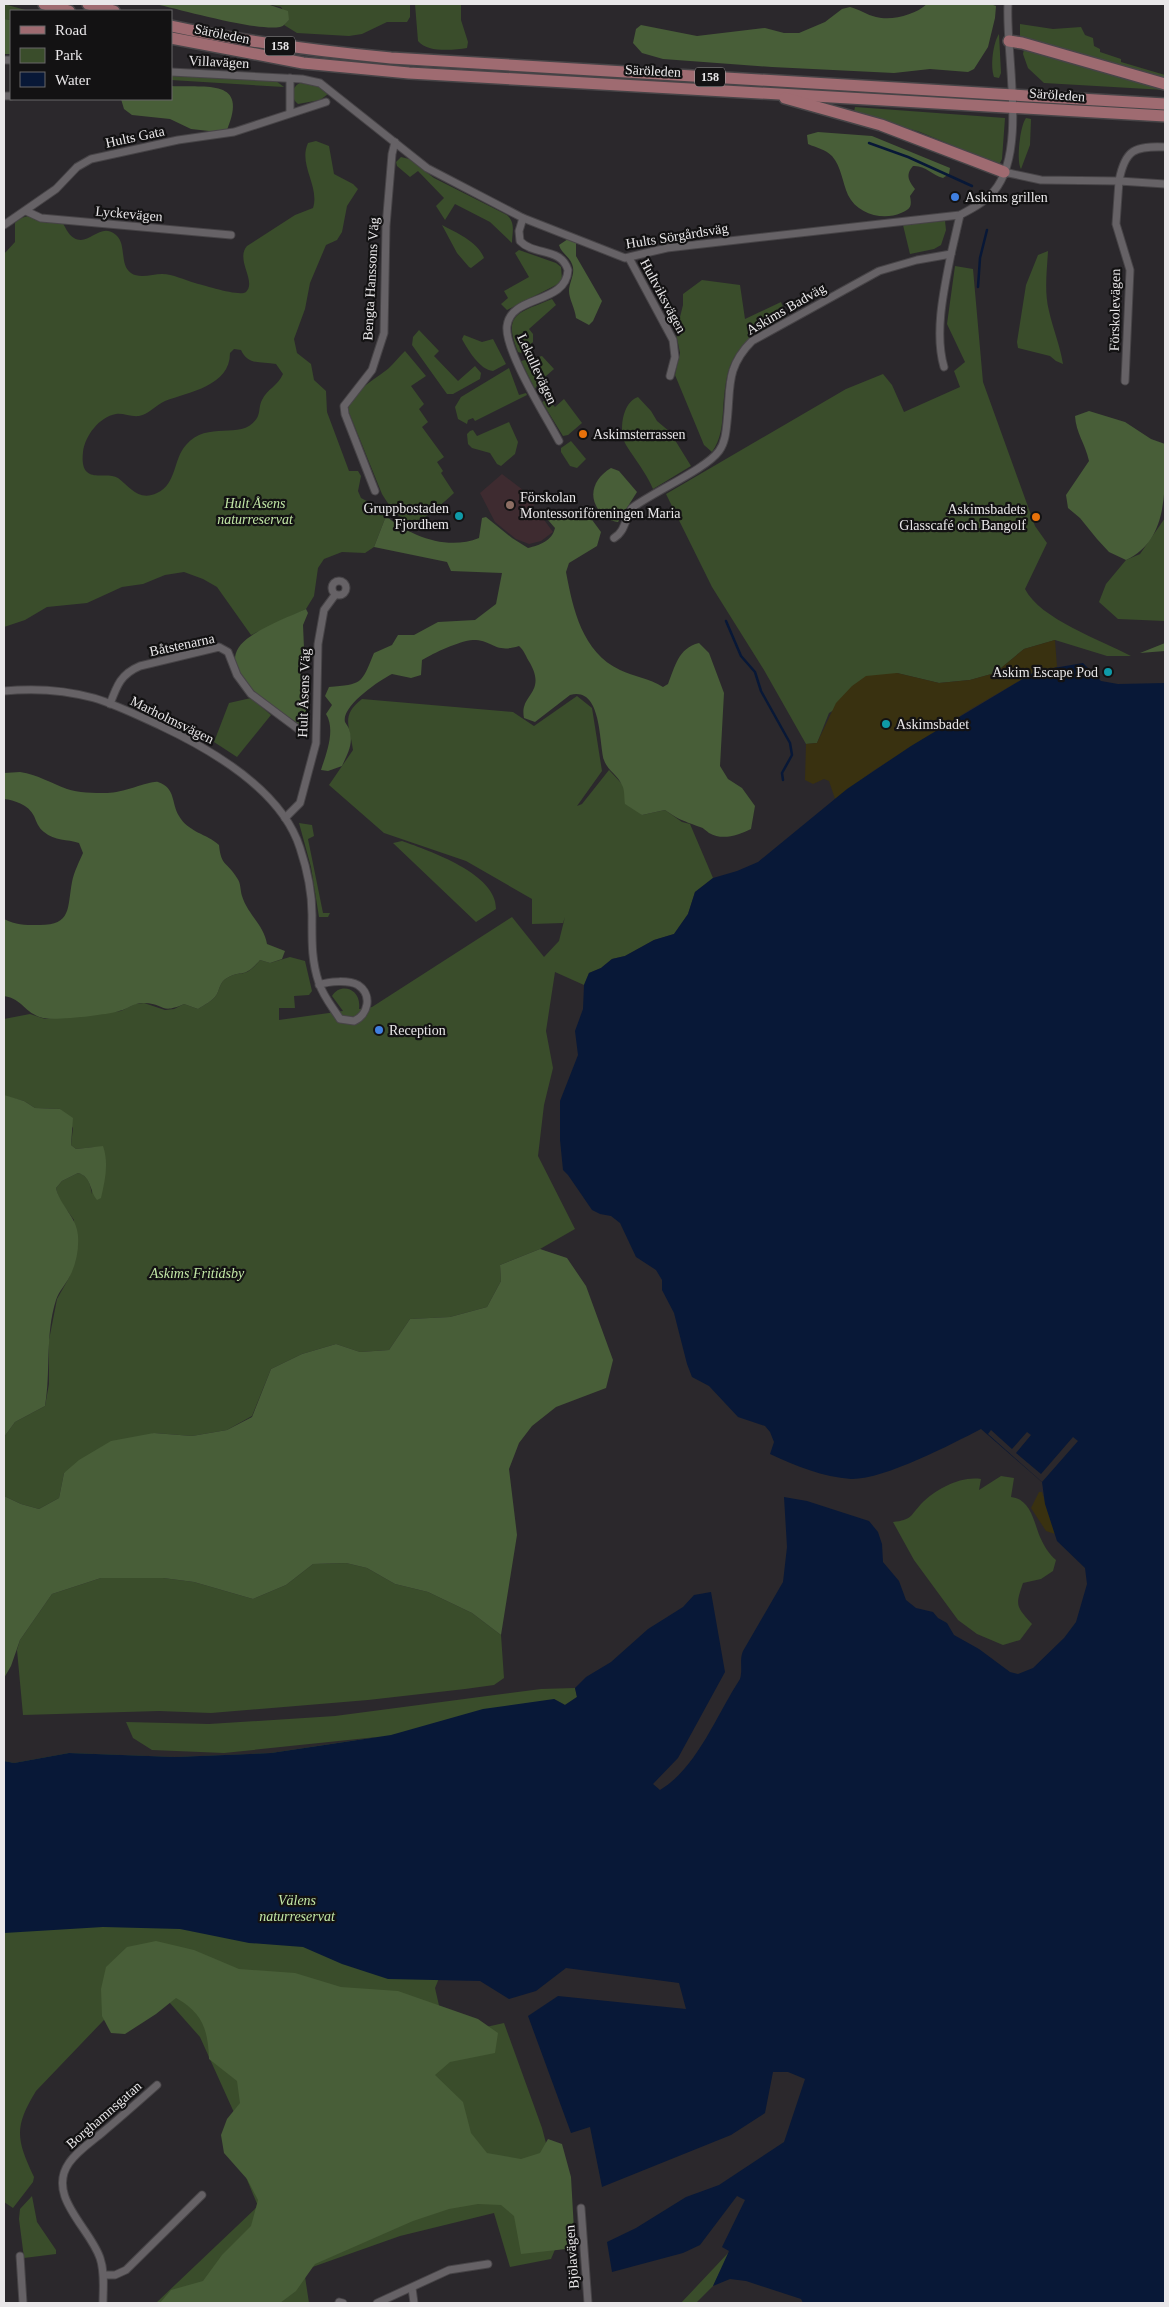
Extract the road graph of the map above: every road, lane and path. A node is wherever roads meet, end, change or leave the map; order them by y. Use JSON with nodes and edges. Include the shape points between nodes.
{"nodes":[{"id":1,"x":44,"y":4,"type":"edge"},
{"id":2,"x":88,"y":4,"type":"edge"},
{"id":3,"x":1008,"y":4,"type":"edge"},
{"id":4,"x":65,"y":10,"type":"edge"},
{"id":5,"x":110,"y":10,"type":"edge"},
{"id":6,"x":172,"y":26,"type":"edge"},
{"id":7,"x":172,"y":38,"type":"edge"},
{"id":8,"x":1009,"y":41,"type":"junction"},
{"id":9,"x":172,"y":72,"type":"edge"},
{"id":10,"x":290,"y":78,"type":"junction"},
{"id":11,"x":1165,"y":84,"type":"edge"},
{"id":12,"x":325,"y":86,"type":"joint"},
{"id":13,"x":774,"y":93,"type":"junction"},
{"id":14,"x":1013,"y":95,"type":"junction"},
{"id":15,"x":326,"y":102,"type":"dead end"},
{"id":16,"x":1165,"y":104,"type":"edge"},
{"id":17,"x":1012,"y":107,"type":"junction"},
{"id":18,"x":290,"y":112,"type":"junction"},
{"id":19,"x":1165,"y":116,"type":"edge"},
{"id":20,"x":396,"y":142,"type":"junction"},
{"id":21,"x":1165,"y":148,"type":"edge"},
{"id":22,"x":1004,"y":172,"type":"junction"},
{"id":23,"x":1119,"y":181,"type":"junction"},
{"id":24,"x":1165,"y":184,"type":"edge"},
{"id":25,"x":26,"y":211,"type":"junction"},
{"id":26,"x":960,"y":214,"type":"junction"},
{"id":27,"x":523,"y":218,"type":"junction"},
{"id":28,"x":4,"y":225,"type":"edge"},
{"id":29,"x":231,"y":236,"type":"dead end"},
{"id":30,"x":951,"y":254,"type":"junction"},
{"id":31,"x":629,"y":258,"type":"junction"},
{"id":32,"x":944,"y":367,"type":"dead end"},
{"id":33,"x":670,"y":376,"type":"dead end"},
{"id":34,"x":1125,"y":381,"type":"dead end"},
{"id":35,"x":560,"y":441,"type":"dead end"},
{"id":36,"x":375,"y":491,"type":"dead end"},
{"id":37,"x":614,"y":538,"type":"dead end"},
{"id":38,"x":335,"y":595,"type":"dead end"},
{"id":39,"x":4,"y":691,"type":"edge"},
{"id":40,"x":110,"y":704,"type":"junction"},
{"id":41,"x":302,"y":732,"type":"dead end"},
{"id":42,"x":285,"y":818,"type":"junction"},
{"id":43,"x":319,"y":985,"type":"junction"},
{"id":44,"x":157,"y":2085,"type":"dead end"},
{"id":45,"x":202,"y":2195,"type":"dead end"},
{"id":46,"x":581,"y":2208,"type":"dead end"},
{"id":47,"x":20,"y":2256,"type":"dead end"},
{"id":48,"x":488,"y":2264,"type":"dead end"},
{"id":49,"x":104,"y":2275,"type":"junction"},
{"id":50,"x":412,"y":2288,"type":"junction"},
{"id":51,"x":23,"y":2303,"type":"edge"},
{"id":52,"x":103,"y":2303,"type":"edge"},
{"id":53,"x":377,"y":2303,"type":"edge"},
{"id":54,"x":414,"y":2303,"type":"edge"},
{"id":55,"x":588,"y":2303,"type":"edge"}],
"edges":[{"from":1,"to":4,"type":"main road"},
{"from":2,"to":5,"type":"main road"},
{"from":3,"to":8,"type":"street"},
{"from":6,"to":14,"type":"main road","name":"Säröleden","number":"158","via":[[288,48],[391,58]]},
{"from":7,"to":13,"type":"main road","name":"Säröleden","number":"158","via":[[294,61],[390,72]]},
{"from":8,"to":11,"type":"main road"},
{"from":8,"to":14,"type":"street"},
{"from":9,"to":10,"type":"street","name":"Villavägen"},
{"from":10,"to":12,"type":"street","name":"Villavägen"},
{"from":10,"to":18,"type":"street"},
{"from":12,"to":20,"type":"street","name":"Hults Sörgårdsväg"},
{"from":13,"to":17,"type":"main road","name":"Säröleden","number":"158"},
{"from":13,"to":22,"type":"main road","number":"158","via":[[881,125]]},
{"from":14,"to":16,"type":"main road","name":"Säröleden","number":"158"},
{"from":14,"to":17,"type":"street"},
{"from":15,"to":18,"type":"street","name":"Hults Gata"},
{"from":17,"to":19,"type":"main road","name":"Säröleden","number":"158"},
{"from":17,"to":22,"type":"street","via":[[1010,151]]},
{"from":18,"to":25,"type":"street","name":"Hults Gata","via":[[234,132],[178,140],[92,159],[77,167]]},
{"from":20,"to":27,"type":"street","name":"Hults Sörgårdsväg","via":[[438,175]]},
{"from":20,"to":36,"type":"street","name":"Bengta Hanssons Väg","via":[[392,154],[386,226],[383,339],[372,370],[346,402],[344,410]]},
{"from":21,"to":23,"type":"street","name":"Förskolevägen","via":[[1144,146],[1129,153]]},
{"from":22,"to":23,"type":"street","via":[[1028,179]]},
{"from":22,"to":26,"type":"street","via":[[986,200]]},
{"from":23,"to":24,"type":"street"},
{"from":23,"to":34,"type":"street","name":"Förskolevägen","via":[[1116,224],[1130,270]]},
{"from":25,"to":28,"type":"street","name":"Hults Gata"},
{"from":25,"to":29,"type":"street","name":"Lyckevägen","via":[[41,218]]},
{"from":26,"to":30,"type":"street"},
{"from":26,"to":31,"type":"street","name":"Hults Sörgårdsväg","via":[[668,248]]},
{"from":27,"to":31,"type":"street","name":"Hults Sörgårdsväg","via":[[615,256]]},
{"from":27,"to":35,"type":"street","name":"Lekullevägen","via":[[520,241],[560,258],[568,270],[563,285],[515,312],[507,328],[517,360]]},
{"from":30,"to":32,"type":"street","via":[[940,339]]},
{"from":30,"to":37,"type":"street","name":"Askims Badväg","via":[[879,271],[752,342],[731,370],[726,430],[719,452],[632,508],[621,532]]},
{"from":31,"to":33,"type":"street","name":"Hultviksvägen","via":[[673,340]]},
{"from":38,"to":42,"type":"street","name":"Hult Åsens Väg","via":[[324,610],[318,644],[314,749],[300,803]]},
{"from":39,"to":40,"type":"street","name":"Marholmsvägen","via":[[55,691]]},
{"from":40,"to":41,"type":"street","name":"Båtstenarna","via":[[120,678],[130,670],[219,647],[228,652],[237,675],[251,694]]},
{"from":40,"to":42,"type":"street","name":"Marholmsvägen","via":[[215,755],[252,782]]},
{"from":42,"to":43,"type":"street","name":"Marholmsvägen","via":[[296,835],[306,869],[312,914],[313,962]]},
{"from":43,"to":43,"type":"street","name":"Marholmsvägen","via":[[340,1019],[354,1021],[363,1015],[367,1003],[359,986],[350,982]]},
{"from":44,"to":49,"type":"street","name":"Borghamnsgatan","via":[[77,2153],[64,2170],[63,2191],[96,2247]]},
{"from":45,"to":49,"type":"street","via":[[126,2270]]},
{"from":46,"to":55,"type":"street","name":"Bjölavägen"},
{"from":47,"to":51,"type":"street"},
{"from":48,"to":50,"type":"street","via":[[449,2270]]},
{"from":49,"to":52,"type":"street","name":"Borghamnsgatan"},
{"from":50,"to":53,"type":"street"},
{"from":50,"to":54,"type":"street"}]}
